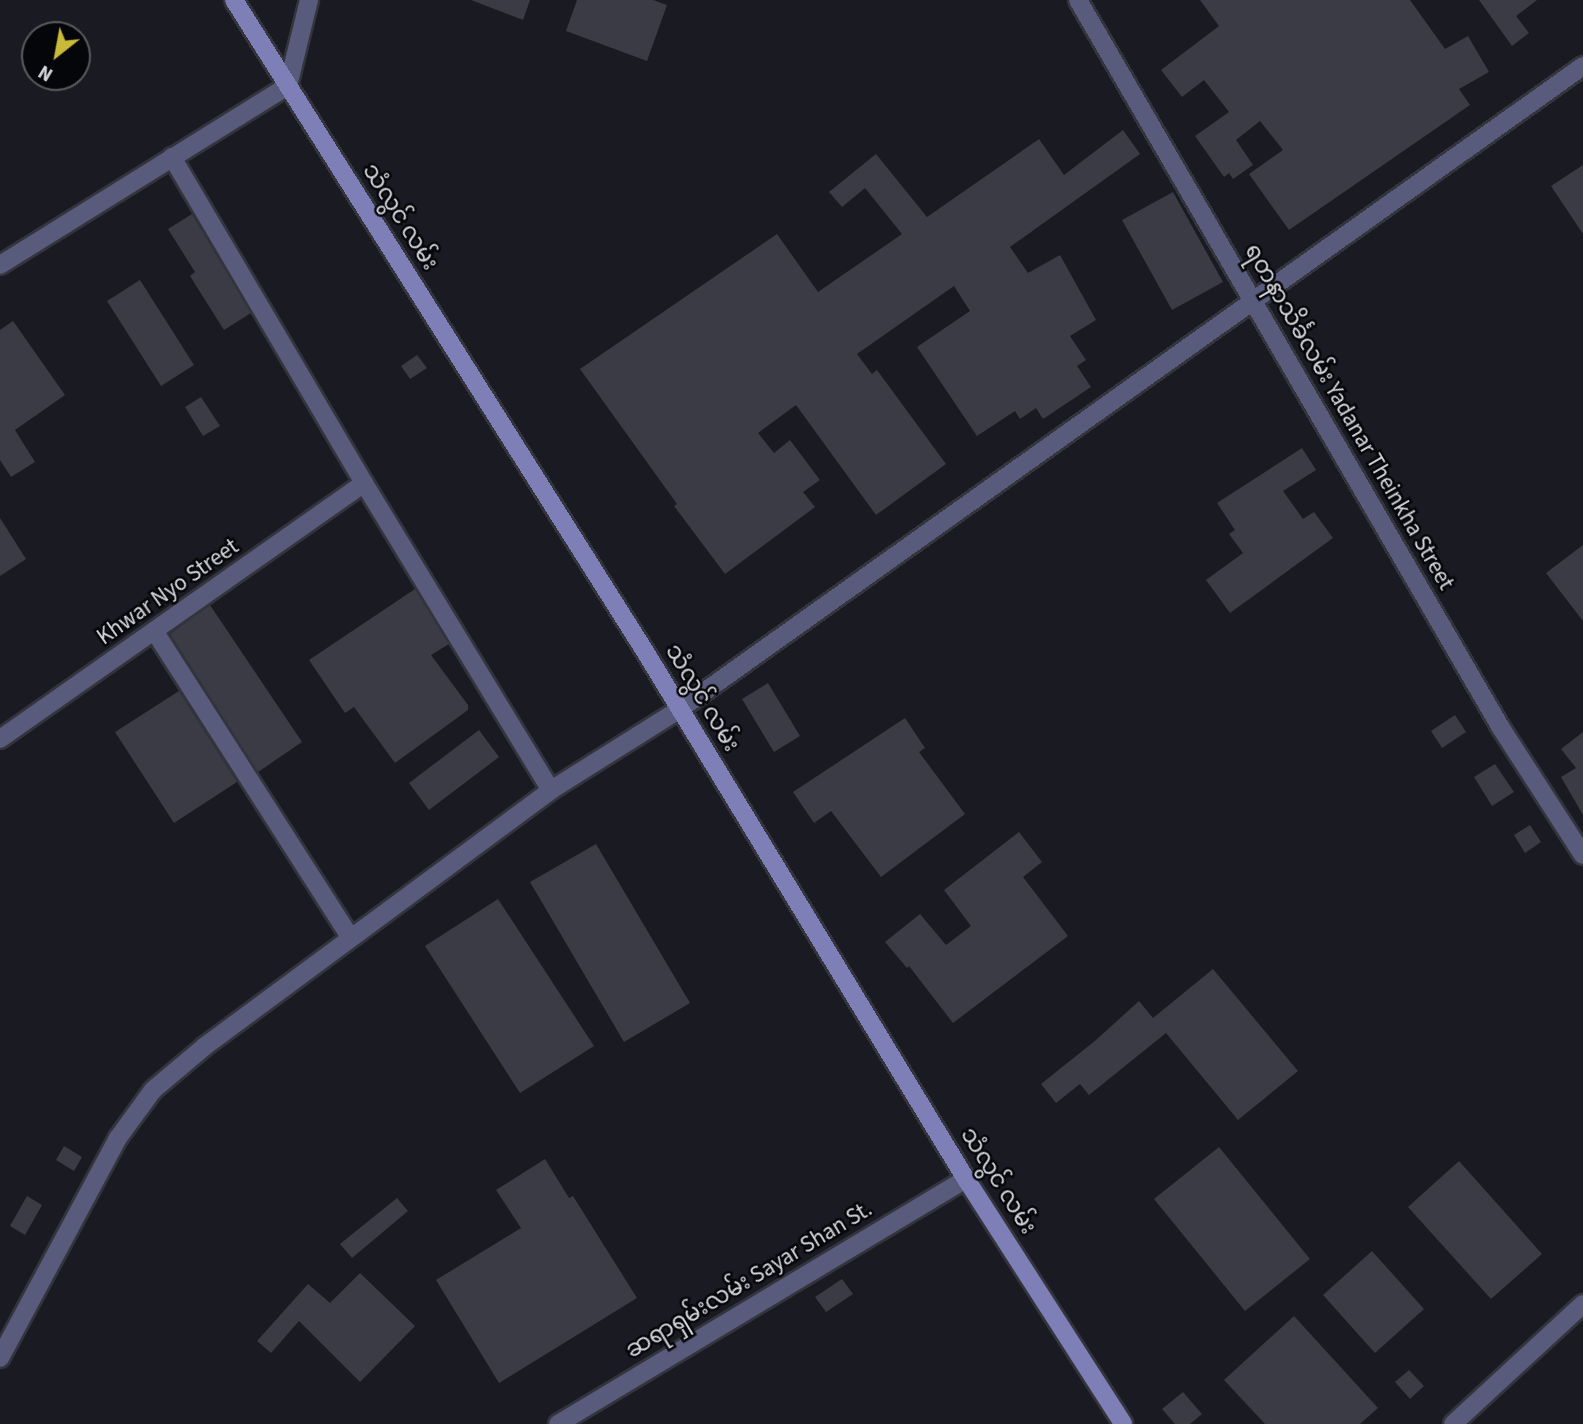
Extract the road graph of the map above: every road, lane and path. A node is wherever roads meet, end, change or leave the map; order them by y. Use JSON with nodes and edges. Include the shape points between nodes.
{"nodes":[{"id":1,"x":233,"y":0,"type":"edge"},
{"id":2,"x":309,"y":0,"type":"edge"},
{"id":3,"x":1078,"y":0,"type":"edge"},
{"id":4,"x":1583,"y":66,"type":"edge"},
{"id":5,"x":288,"y":86,"type":"junction"},
{"id":6,"x":172,"y":157,"type":"junction"},
{"id":7,"x":0,"y":265,"type":"edge"},
{"id":8,"x":1254,"y":303,"type":"junction"},
{"id":9,"x":364,"y":484,"type":"junction"},
{"id":10,"x":155,"y":632,"type":"junction"},
{"id":11,"x":680,"y":709,"type":"junction"},
{"id":12,"x":0,"y":739,"type":"edge"},
{"id":13,"x":551,"y":790,"type":"junction"},
{"id":14,"x":1583,"y":855,"type":"edge"},
{"id":15,"x":350,"y":937,"type":"junction"},
{"id":16,"x":966,"y":1179,"type":"junction"},
{"id":17,"x":1583,"y":1304,"type":"edge"},
{"id":18,"x":0,"y":1358,"type":"edge"},
{"id":19,"x":558,"y":1424,"type":"edge"},
{"id":20,"x":1124,"y":1424,"type":"edge"},
{"id":21,"x":1453,"y":1424,"type":"edge"}],
"edges":[{"from":1,"to":5,"type":"street","name":"သံလွင် လမ်း"},
{"from":2,"to":5,"type":"street"},
{"from":3,"to":8,"type":"street","name":"ရတနာသိင်္ခလမ်း Yadanar Theinkha Street"},
{"from":4,"to":8,"type":"street"},
{"from":5,"to":6,"type":"street"},
{"from":5,"to":11,"type":"street","name":"သံလွင် လမ်း"},
{"from":6,"to":7,"type":"street"},
{"from":6,"to":9,"type":"street"},
{"from":8,"to":11,"type":"street"},
{"from":8,"to":14,"type":"street","name":"ရတနာသိင်္ခလမ်း Yadanar Theinkha Street","via":[[1501,728]]},
{"from":9,"to":10,"type":"street","name":"Khwar Nyo Street"},
{"from":9,"to":13,"type":"street"},
{"from":10,"to":12,"type":"street","name":"Khwar Nyo Street"},
{"from":10,"to":15,"type":"street"},
{"from":11,"to":13,"type":"street"},
{"from":11,"to":16,"type":"street","name":"သံလွင် လမ်း"},
{"from":13,"to":15,"type":"street"},
{"from":15,"to":18,"type":"street","via":[[153,1090],[118,1138]]},
{"from":16,"to":19,"type":"street","name":"ဆရာရှမ်းလမ်း Sayar Shan St."},
{"from":16,"to":20,"type":"street","name":"သံလွင် လမ်း"},
{"from":17,"to":21,"type":"street"}]}
